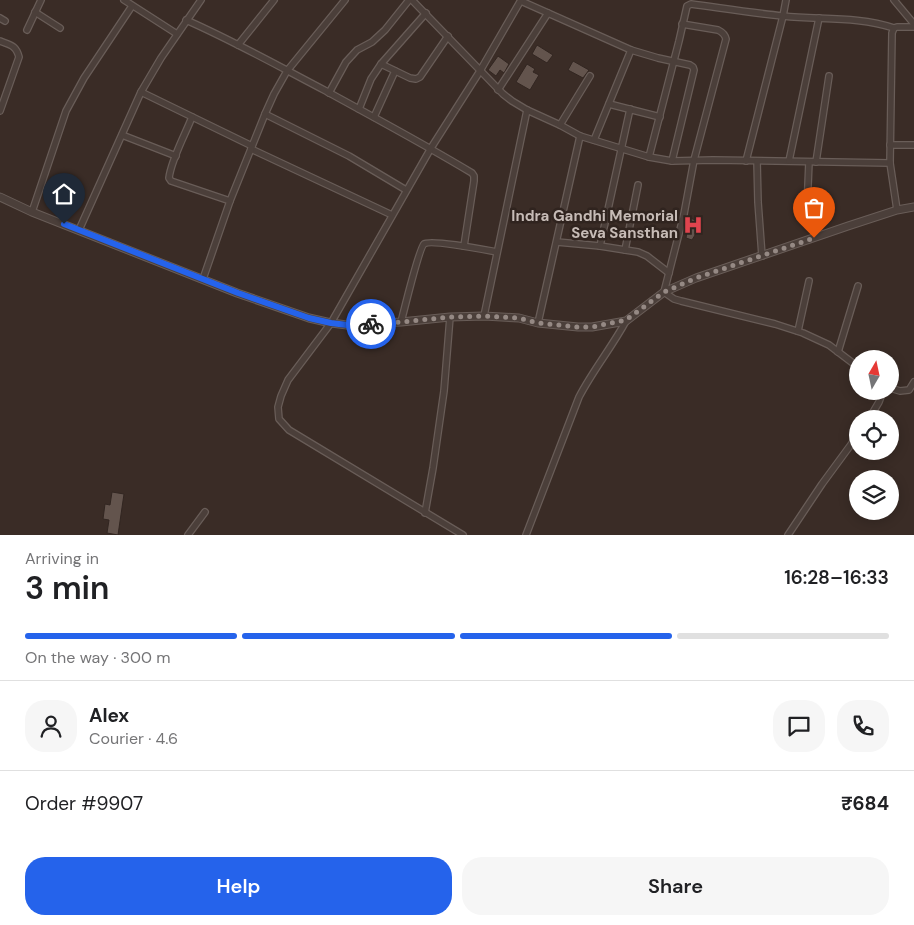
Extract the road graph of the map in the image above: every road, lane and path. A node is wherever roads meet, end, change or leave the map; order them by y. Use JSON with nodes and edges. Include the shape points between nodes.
{"nodes":[{"id":1,"x":41,"y":0,"type":"edge"},
{"id":2,"x":124,"y":0,"type":"edge"},
{"id":3,"x":201,"y":0,"type":"edge"},
{"id":4,"x":274,"y":0,"type":"edge"},
{"id":5,"x":345,"y":0,"type":"edge"},
{"id":6,"x":411,"y":0,"type":"edge"},
{"id":7,"x":521,"y":0,"type":"edge"},
{"id":8,"x":786,"y":0,"type":"edge"},
{"id":9,"x":894,"y":0,"type":"edge"},
{"id":10,"x":132,"y":6,"type":"junction"},
{"id":11,"x":36,"y":12,"type":"junction"},
{"id":12,"x":426,"y":13,"type":"junction"},
{"id":13,"x":548,"y":13,"type":"junction"},
{"id":14,"x":783,"y":16,"type":"junction"},
{"id":15,"x":819,"y":18,"type":"junction"},
{"id":16,"x":186,"y":20,"type":"junction"},
{"id":17,"x":682,"y":24,"type":"junction"},
{"id":18,"x":914,"y":25,"type":"edge"},
{"id":19,"x":60,"y":28,"type":"dead end"},
{"id":20,"x":894,"y":28,"type":"junction"},
{"id":21,"x":27,"y":30,"type":"dead end"},
{"id":22,"x":177,"y":34,"type":"junction"},
{"id":23,"x":448,"y":36,"type":"junction"},
{"id":24,"x":0,"y":40,"type":"edge"},
{"id":25,"x":238,"y":45,"type":"junction"},
{"id":26,"x":631,"y":50,"type":"junction"},
{"id":27,"x":674,"y":61,"type":"junction"},
{"id":28,"x":381,"y":64,"type":"junction"},
{"id":29,"x":287,"y":71,"type":"junction"},
{"id":30,"x":395,"y":71,"type":"junction"},
{"id":31,"x":480,"y":71,"type":"junction"},
{"id":32,"x":590,"y":76,"type":"dead end"},
{"id":33,"x":829,"y":76,"type":"dead end"},
{"id":34,"x":498,"y":90,"type":"junction"},
{"id":35,"x":141,"y":92,"type":"junction"},
{"id":36,"x":329,"y":93,"type":"junction"},
{"id":37,"x":609,"y":104,"type":"junction"},
{"id":38,"x":359,"y":109,"type":"junction"},
{"id":39,"x":630,"y":109,"type":"junction"},
{"id":40,"x":527,"y":110,"type":"junction"},
{"id":41,"x":0,"y":111,"type":"edge"},
{"id":42,"x":264,"y":114,"type":"junction"},
{"id":43,"x":192,"y":117,"type":"junction"},
{"id":44,"x":374,"y":117,"type":"junction"},
{"id":45,"x":660,"y":117,"type":"junction"},
{"id":46,"x":560,"y":125,"type":"junction"},
{"id":47,"x":122,"y":135,"type":"junction"},
{"id":48,"x":580,"y":136,"type":"junction"},
{"id":49,"x":594,"y":140,"type":"junction"},
{"id":50,"x":890,"y":145,"type":"junction"},
{"id":51,"x":914,"y":146,"type":"edge"},
{"id":52,"x":252,"y":147,"type":"junction"},
{"id":53,"x":431,"y":148,"type":"junction"},
{"id":54,"x":620,"y":148,"type":"junction"},
{"id":55,"x":176,"y":156,"type":"junction"},
{"id":56,"x":650,"y":158,"type":"junction"},
{"id":57,"x":694,"y":160,"type":"junction"},
{"id":58,"x":672,"y":161,"type":"junction"},
{"id":59,"x":746,"y":161,"type":"junction"},
{"id":60,"x":757,"y":161,"type":"junction"},
{"id":61,"x":789,"y":161,"type":"junction"},
{"id":62,"x":809,"y":162,"type":"junction"},
{"id":63,"x":816,"y":162,"type":"junction"},
{"id":64,"x":890,"y":163,"type":"junction"},
{"id":65,"x":638,"y":185,"type":"dead end"},
{"id":66,"x":406,"y":190,"type":"junction"},
{"id":67,"x":0,"y":197,"type":"edge"},
{"id":68,"x":230,"y":201,"type":"junction"},
{"id":69,"x":914,"y":207,"type":"edge"},
{"id":70,"x":807,"y":208,"type":"dead end"},
{"id":71,"x":897,"y":210,"type":"junction"},
{"id":72,"x":32,"y":212,"type":"junction"},
{"id":73,"x":392,"y":215,"type":"junction"},
{"id":74,"x":79,"y":230,"type":"junction"},
{"id":75,"x":556,"y":242,"type":"junction"},
{"id":76,"x":464,"y":246,"type":"junction"},
{"id":77,"x":600,"y":246,"type":"junction"},
{"id":78,"x":625,"y":250,"type":"junction"},
{"id":79,"x":497,"y":252,"type":"junction"},
{"id":80,"x":762,"y":256,"type":"junction"},
{"id":81,"x":669,"y":273,"type":"junction"},
{"id":82,"x":203,"y":279,"type":"junction"},
{"id":83,"x":809,"y":281,"type":"dead end"},
{"id":84,"x":858,"y":286,"type":"dead end"},
{"id":85,"x":664,"y":292,"type":"junction"},
{"id":86,"x":484,"y":316,"type":"junction"},
{"id":87,"x":450,"y":317,"type":"junction"},
{"id":88,"x":626,"y":320,"type":"junction"},
{"id":89,"x":401,"y":322,"type":"junction"},
{"id":90,"x":331,"y":323,"type":"junction"},
{"id":91,"x":538,"y":323,"type":"junction"},
{"id":92,"x":798,"y":331,"type":"junction"},
{"id":93,"x":838,"y":352,"type":"junction"},
{"id":94,"x":849,"y":360,"type":"edge"},
{"id":95,"x":914,"y":382,"type":"edge"},
{"id":96,"x":899,"y":391,"type":"edge"},
{"id":97,"x":849,"y":447,"type":"edge"},
{"id":98,"x":205,"y":512,"type":"dead end"},
{"id":99,"x":425,"y":512,"type":"junction"},
{"id":100,"x":188,"y":535,"type":"edge"},
{"id":101,"x":463,"y":535,"type":"edge"},
{"id":102,"x":526,"y":535,"type":"edge"},
{"id":103,"x":788,"y":535,"type":"edge"}],
"edges":[{"from":1,"to":11,"type":"street"},
{"from":2,"to":10,"type":"street"},
{"from":3,"to":16,"type":"street"},
{"from":4,"to":25,"type":"street"},
{"from":5,"to":29,"type":"street"},
{"from":6,"to":12,"type":"street"},
{"from":6,"to":36,"type":"street","via":[[385,30],[346,62]]},
{"from":7,"to":13,"type":"street"},
{"from":7,"to":31,"type":"street"},
{"from":8,"to":14,"type":"street"},
{"from":9,"to":18,"type":"street"},
{"from":10,"to":22,"type":"street"},
{"from":10,"to":72,"type":"street","via":[[66,111]]},
{"from":11,"to":19,"type":"street"},
{"from":11,"to":21,"type":"street"},
{"from":12,"to":23,"type":"street"},
{"from":12,"to":28,"type":"street"},
{"from":13,"to":26,"type":"street"},
{"from":13,"to":34,"type":"street"},
{"from":14,"to":15,"type":"street"},
{"from":14,"to":17,"type":"street","via":[[691,4],[686,8]]},
{"from":14,"to":59,"type":"street"},
{"from":15,"to":20,"type":"street","via":[[878,23]]},
{"from":15,"to":61,"type":"street"},
{"from":16,"to":22,"type":"street"},
{"from":16,"to":25,"type":"street"},
{"from":17,"to":27,"type":"street"},
{"from":17,"to":57,"type":"street","via":[[718,30],[726,39]]},
{"from":18,"to":20,"type":"street"},
{"from":20,"to":50,"type":"street"},
{"from":22,"to":35,"type":"street"},
{"from":23,"to":30,"type":"street","via":[[420,77],[410,78]]},
{"from":23,"to":31,"type":"street"},
{"from":24,"to":41,"type":"street","via":[[13,46],[19,57]]},
{"from":25,"to":29,"type":"street"},
{"from":26,"to":27,"type":"street"},
{"from":26,"to":37,"type":"street"},
{"from":27,"to":45,"type":"street"},
{"from":27,"to":58,"type":"street","via":[[690,64],[694,70]]},
{"from":28,"to":30,"type":"street"},
{"from":28,"to":38,"type":"street"},
{"from":29,"to":36,"type":"street"},
{"from":29,"to":42,"type":"street"},
{"from":30,"to":44,"type":"street"},
{"from":31,"to":34,"type":"street"},
{"from":31,"to":53,"type":"street"},
{"from":32,"to":46,"type":"street"},
{"from":33,"to":63,"type":"street"},
{"from":34,"to":40,"type":"street"},
{"from":35,"to":43,"type":"street"},
{"from":35,"to":47,"type":"street"},
{"from":36,"to":38,"type":"street"},
{"from":37,"to":39,"type":"street"},
{"from":37,"to":49,"type":"street"},
{"from":38,"to":44,"type":"street"},
{"from":39,"to":45,"type":"street"},
{"from":39,"to":54,"type":"street"},
{"from":40,"to":46,"type":"street"},
{"from":40,"to":79,"type":"street"},
{"from":42,"to":52,"type":"street"},
{"from":42,"to":66,"type":"street","via":[[349,156]]},
{"from":43,"to":52,"type":"street"},
{"from":43,"to":55,"type":"street"},
{"from":44,"to":53,"type":"street"},
{"from":45,"to":56,"type":"street"},
{"from":46,"to":48,"type":"street"},
{"from":47,"to":55,"type":"street"},
{"from":47,"to":74,"type":"street"},
{"from":48,"to":49,"type":"street"},
{"from":48,"to":75,"type":"street"},
{"from":49,"to":54,"type":"street"},
{"from":50,"to":51,"type":"street"},
{"from":50,"to":64,"type":"street"},
{"from":52,"to":68,"type":"street"},
{"from":52,"to":73,"type":"street"},
{"from":53,"to":66,"type":"street"},
{"from":53,"to":76,"type":"street","via":[[474,176]]},
{"from":54,"to":56,"type":"street"},
{"from":54,"to":77,"type":"street"},
{"from":55,"to":68,"type":"street","via":[[169,178],[171,181]]},
{"from":56,"to":58,"type":"street"},
{"from":57,"to":58,"type":"street"},
{"from":57,"to":59,"type":"street"},
{"from":57,"to":81,"type":"street"},
{"from":59,"to":60,"type":"street"},
{"from":60,"to":61,"type":"street"},
{"from":60,"to":80,"type":"street"},
{"from":61,"to":62,"type":"street"},
{"from":62,"to":63,"type":"street"},
{"from":62,"to":70,"type":"street"},
{"from":63,"to":64,"type":"street"},
{"from":64,"to":71,"type":"street"},
{"from":65,"to":78,"type":"street"},
{"from":66,"to":73,"type":"street"},
{"from":67,"to":72,"type":"street"},
{"from":68,"to":82,"type":"street"},
{"from":69,"to":71,"type":"street"},
{"from":71,"to":80,"type":"street"},
{"from":72,"to":74,"type":"street"},
{"from":73,"to":90,"type":"street"},
{"from":74,"to":82,"type":"street"},
{"from":75,"to":77,"type":"street"},
{"from":75,"to":91,"type":"street"},
{"from":76,"to":79,"type":"street"},
{"from":76,"to":89,"type":"street","via":[[439,242],[423,244]]},
{"from":77,"to":78,"type":"street"},
{"from":78,"to":81,"type":"street","via":[[647,256]]},
{"from":79,"to":86,"type":"street"},
{"from":80,"to":85,"type":"street"},
{"from":81,"to":85,"type":"street"},
{"from":82,"to":90,"type":"street","via":[[255,300]]},
{"from":83,"to":92,"type":"street"},
{"from":84,"to":93,"type":"street"},
{"from":85,"to":88,"type":"street"},
{"from":85,"to":92,"type":"street","via":[[674,299]]},
{"from":86,"to":87,"type":"street"},
{"from":86,"to":91,"type":"street"},
{"from":87,"to":89,"type":"street"},
{"from":87,"to":99,"type":"street","via":[[444,391]]},
{"from":88,"to":91,"type":"street","via":[[592,327]]},
{"from":88,"to":102,"type":"street","via":[[579,396]]},
{"from":89,"to":90,"type":"street"},
{"from":90,"to":99,"type":"street","via":[[288,380],[278,407],[279,419],[289,430]]},
{"from":92,"to":93,"type":"street"},
{"from":93,"to":94,"type":"street"},
{"from":95,"to":96,"type":"street","via":[[909,390]]},
{"from":97,"to":103,"type":"street"},
{"from":98,"to":100,"type":"street"},
{"from":99,"to":101,"type":"street"}]}
